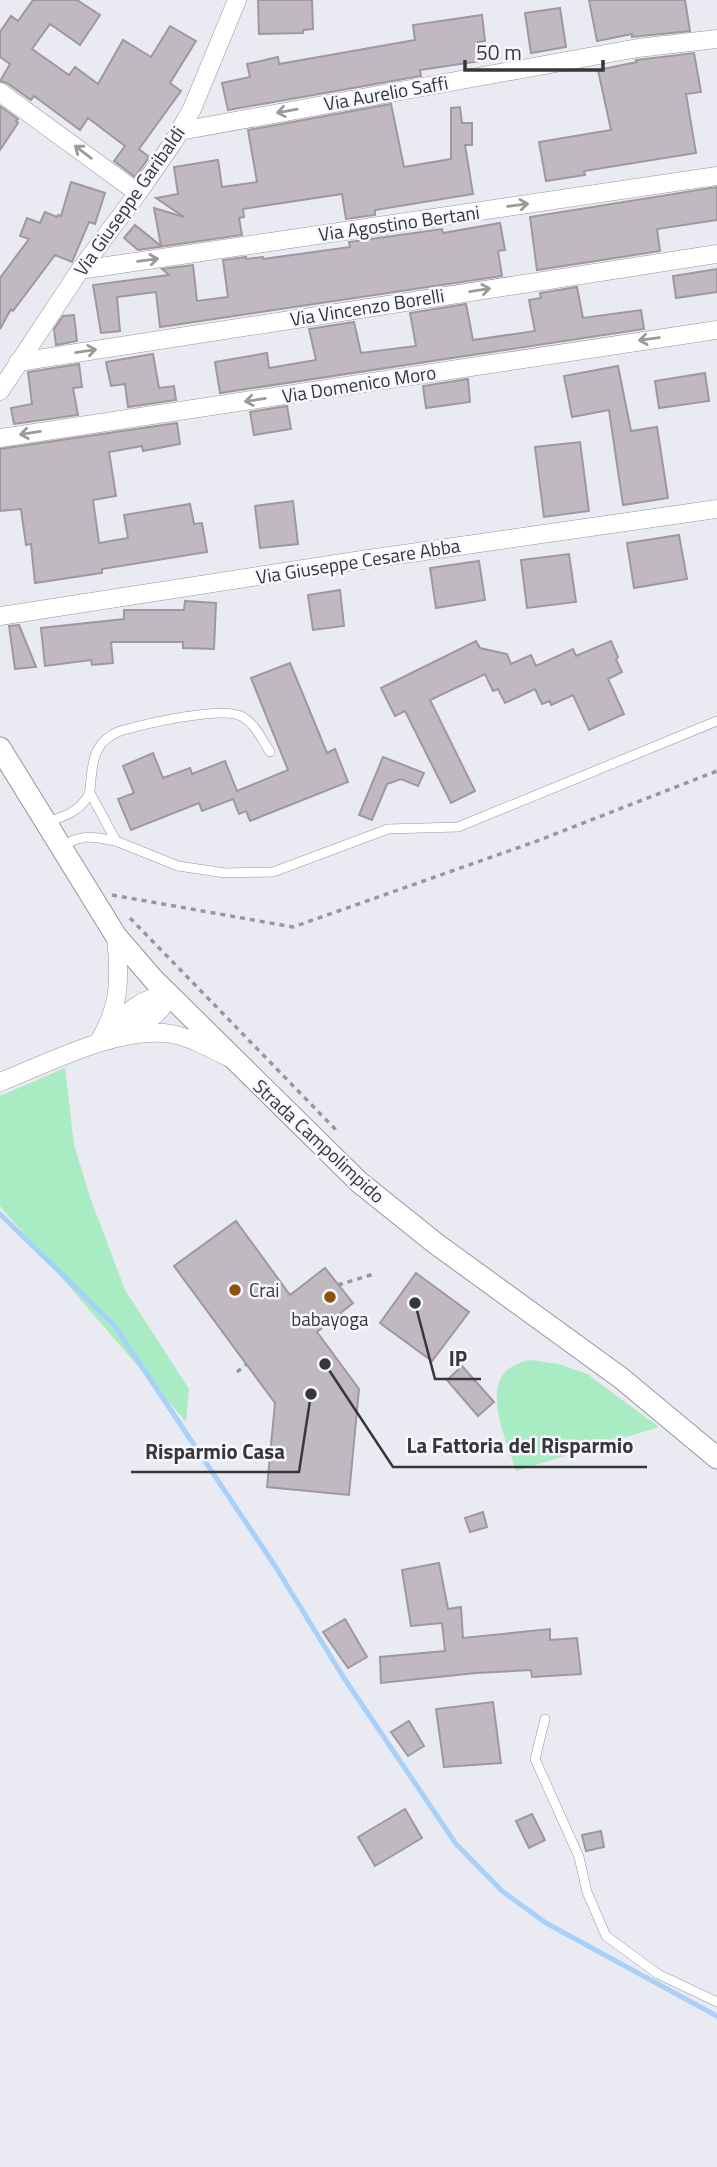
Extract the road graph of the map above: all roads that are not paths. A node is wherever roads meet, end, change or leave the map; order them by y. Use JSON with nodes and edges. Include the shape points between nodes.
{"nodes":[{"id":1,"x":237,"y":0,"type":"edge"},
{"id":2,"x":717,"y":39,"type":"edge"},
{"id":3,"x":0,"y":92,"type":"edge"},
{"id":4,"x":180,"y":131,"type":"junction"},
{"id":5,"x":717,"y":176,"type":"edge"},
{"id":6,"x":138,"y":193,"type":"junction"},
{"id":7,"x":717,"y":254,"type":"edge"},
{"id":8,"x":80,"y":270,"type":"junction"},
{"id":9,"x":717,"y":330,"type":"edge"},
{"id":10,"x":18,"y":362,"type":"junction"},
{"id":11,"x":0,"y":391,"type":"edge"},
{"id":12,"x":0,"y":438,"type":"edge"},
{"id":13,"x":717,"y":509,"type":"edge"},
{"id":14,"x":0,"y":617,"type":"edge"},
{"id":15,"x":717,"y":721,"type":"edge"},
{"id":16,"x":0,"y":748,"type":"edge"},
{"id":17,"x":270,"y":752,"type":"dead end"},
{"id":18,"x":90,"y":793,"type":"junction"},
{"id":19,"x":47,"y":822,"type":"junction"},
{"id":20,"x":116,"y":841,"type":"junction"},
{"id":21,"x":62,"y":846,"type":"junction"},
{"id":22,"x":116,"y":936,"type":"junction"},
{"id":23,"x":170,"y":995,"type":"junction"},
{"id":24,"x":98,"y":1043,"type":"junction"},
{"id":25,"x":234,"y":1060,"type":"junction"},
{"id":26,"x":0,"y":1082,"type":"edge"},
{"id":27,"x":717,"y":1458,"type":"edge"},
{"id":28,"x":545,"y":1719,"type":"dead end"},
{"id":29,"x":717,"y":2002,"type":"edge"}],
"edges":[{"from":1,"to":4,"type":"street","name":"Via Giuseppe Garibaldi"},
{"from":2,"to":4,"type":"street","name":"Via Aurelio Saffi","one_way":true,"via":[[638,48]]},
{"from":6,"to":3,"type":"street","one_way":true},
{"from":4,"to":6,"type":"street","name":"Via Giuseppe Garibaldi"},
{"from":8,"to":5,"type":"street","name":"Via Agostino Bertani","one_way":true},
{"from":6,"to":8,"type":"street","name":"Via Giuseppe Garibaldi"},
{"from":10,"to":7,"type":"street","name":"Via Vincenzo Borelli","one_way":true},
{"from":8,"to":10,"type":"street","name":"Via Giuseppe Garibaldi"},
{"from":9,"to":12,"type":"street","name":"Via Domenico Moro","one_way":true},
{"from":10,"to":11,"type":"street","name":"Via Giuseppe Garibaldi"},
{"from":13,"to":14,"type":"street","name":"Via Giuseppe Cesare Abba"},
{"from":15,"to":20,"type":"lane","via":[[458,827],[388,830],[273,872],[225,873],[178,866]]},
{"from":16,"to":19,"type":"street","name":"Strada Campolimpido"},
{"from":17,"to":18,"type":"lane","via":[[249,721],[232,713],[128,729],[100,743],[92,763]]},
{"from":18,"to":19,"type":"lane","via":[[76,810]]},
{"from":18,"to":20,"type":"lane"},
{"from":19,"to":21,"type":"street","name":"Strada Campolimpido"},
{"from":20,"to":21,"type":"lane","via":[[86,837]]},
{"from":21,"to":22,"type":"street","name":"Strada Campolimpido"},
{"from":22,"to":23,"type":"street","name":"Strada Campolimpido"},
{"from":22,"to":24,"type":"street","via":[[118,995]]},
{"from":23,"to":24,"type":"street","via":[[133,1006]]},
{"from":23,"to":25,"type":"street","name":"Strada Campolimpido"},
{"from":24,"to":25,"type":"street","via":[[163,1033],[188,1038]]},
{"from":24,"to":26,"type":"street"},
{"from":25,"to":27,"type":"street","name":"Strada Campolimpido","via":[[373,1194],[621,1378]]},
{"from":28,"to":29,"type":"lane","via":[[535,1759],[579,1857],[587,1892],[606,1936],[658,1974]]}]}
